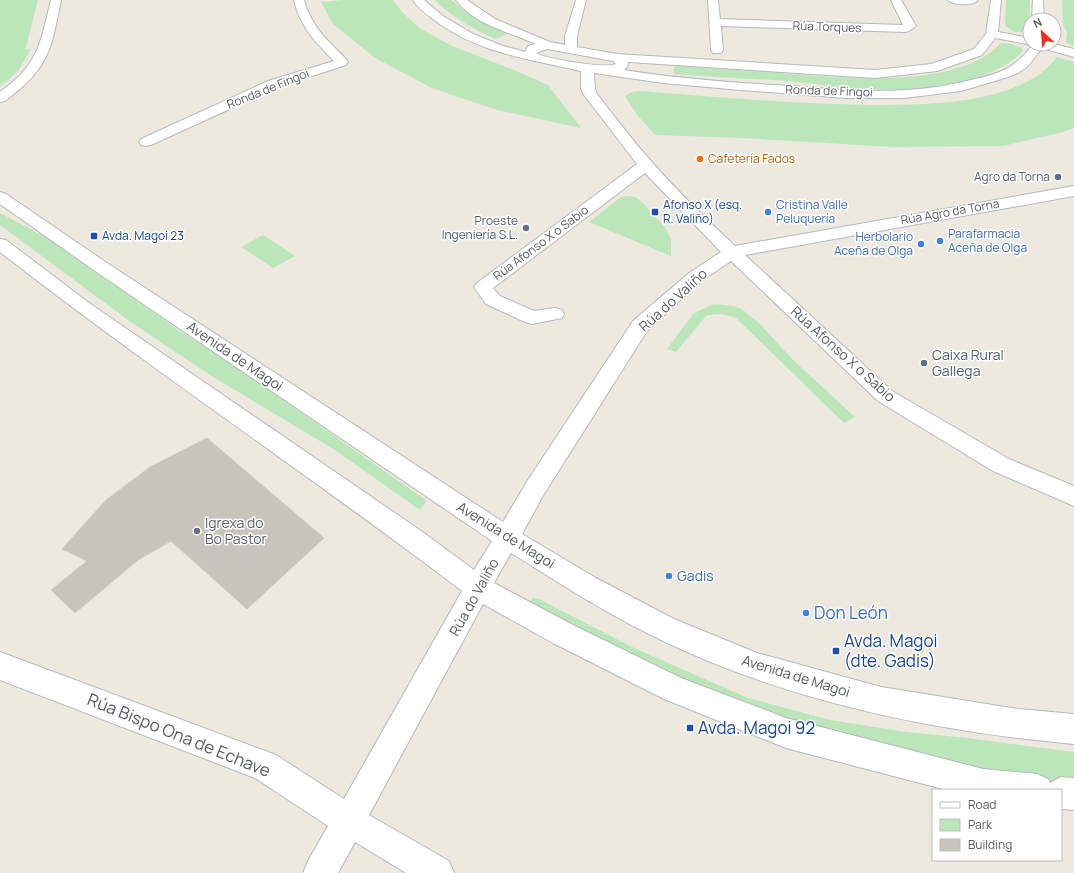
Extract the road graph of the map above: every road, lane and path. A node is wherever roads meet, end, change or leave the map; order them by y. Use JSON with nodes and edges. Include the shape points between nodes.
{"nodes":[{"id":1,"x":56,"y":0,"type":"edge"},
{"id":2,"x":299,"y":0,"type":"edge"},
{"id":3,"x":418,"y":0,"type":"edge"},
{"id":4,"x":461,"y":0,"type":"edge"},
{"id":5,"x":581,"y":0,"type":"edge"},
{"id":6,"x":713,"y":0,"type":"edge"},
{"id":7,"x":896,"y":0,"type":"edge"},
{"id":8,"x":953,"y":0,"type":"edge"},
{"id":9,"x":996,"y":0,"type":"edge"},
{"id":10,"x":1038,"y":0,"type":"edge"},
{"id":11,"x":972,"y":1,"type":"edge"},
{"id":12,"x":1038,"y":12,"type":"edge"},
{"id":13,"x":714,"y":22,"type":"junction"},
{"id":14,"x":992,"y":34,"type":"junction"},
{"id":15,"x":1022,"y":40,"type":"edge"},
{"id":16,"x":547,"y":45,"type":"junction"},
{"id":17,"x":572,"y":50,"type":"junction"},
{"id":18,"x":717,"y":50,"type":"dead end"},
{"id":19,"x":1062,"y":50,"type":"edge"},
{"id":20,"x":1032,"y":52,"type":"edge"},
{"id":21,"x":1074,"y":53,"type":"edge"},
{"id":22,"x":534,"y":58,"type":"junction"},
{"id":23,"x":617,"y":58,"type":"junction"},
{"id":24,"x":587,"y":68,"type":"junction"},
{"id":25,"x":606,"y":71,"type":"junction"},
{"id":26,"x":0,"y":98,"type":"edge"},
{"id":27,"x":146,"y":142,"type":"dead end"},
{"id":28,"x":646,"y":164,"type":"junction"},
{"id":29,"x":1074,"y":191,"type":"edge"},
{"id":30,"x":0,"y":197,"type":"edge"},
{"id":31,"x":0,"y":244,"type":"edge"},
{"id":32,"x":732,"y":252,"type":"junction"},
{"id":33,"x":555,"y":314,"type":"dead end"},
{"id":34,"x":1074,"y":496,"type":"edge"},
{"id":35,"x":507,"y":538,"type":"junction"},
{"id":36,"x":478,"y":588,"type":"junction"},
{"id":37,"x":0,"y":666,"type":"edge"},
{"id":38,"x":1074,"y":729,"type":"edge"},
{"id":39,"x":1028,"y":789,"type":"edge"},
{"id":40,"x":1062,"y":793,"type":"edge"},
{"id":41,"x":1074,"y":794,"type":"edge"},
{"id":42,"x":349,"y":821,"type":"junction"},
{"id":43,"x":320,"y":873,"type":"edge"},
{"id":44,"x":437,"y":873,"type":"edge"}],
"edges":[{"from":1,"to":26,"type":"street","via":[[45,49],[35,69]]},
{"from":2,"to":27,"type":"street","name":"Ronda de Fingoi","via":[[302,14],[315,35],[342,62],[273,84]]},
{"from":3,"to":22,"type":"street","name":"Ronda de Fingoi","via":[[450,26],[489,46]]},
{"from":4,"to":16,"type":"street","name":"Ronda de Fingoi","via":[[493,22]]},
{"from":5,"to":17,"type":"street","via":[[571,36]]},
{"from":6,"to":13,"type":"street"},
{"from":7,"to":13,"type":"street","name":"Rúa Torques","via":[[910,26],[905,29]]},
{"from":8,"to":11,"type":"street"},
{"from":9,"to":14,"type":"street"},
{"from":10,"to":12,"type":"street"},
{"from":13,"to":18,"type":"street"},
{"from":14,"to":15,"type":"street"},
{"from":14,"to":23,"type":"street","name":"Ronda de Fingoi","via":[[978,52],[933,68],[875,74]]},
{"from":16,"to":17,"type":"street","name":"Ronda de Fingoi"},
{"from":16,"to":22,"type":"street","via":[[532,49],[530,53]]},
{"from":17,"to":23,"type":"street","name":"Ronda de Fingoi"},
{"from":19,"to":21,"type":"street"},
{"from":20,"to":25,"type":"street","name":"Ronda de Fingoi","via":[[1021,65],[976,84],[910,94],[823,93],[664,81]]},
{"from":22,"to":24,"type":"street","name":"Ronda de Fingoi"},
{"from":23,"to":25,"type":"street","via":[[622,63],[621,67]]},
{"from":24,"to":25,"type":"street","name":"Ronda de Fingoi"},
{"from":24,"to":28,"type":"street","name":"Rúa Afonso X o Sabio","via":[[588,90],[591,95]]},
{"from":28,"to":32,"type":"street","name":"Rúa Afonso X o Sabio"},
{"from":28,"to":33,"type":"street","name":"Rúa Afonso X o Sabio","via":[[483,287],[493,300],[532,318]]},
{"from":29,"to":32,"type":"street","name":"Rúa Agro da Torna","via":[[787,240]]},
{"from":30,"to":35,"type":"street","name":"Avenida de Magoi"},
{"from":31,"to":36,"type":"street","via":[[82,307]]},
{"from":32,"to":34,"type":"street","name":"Rúa Afonso X o Sabio","via":[[885,396],[1001,465]]},
{"from":32,"to":35,"type":"street","name":"Rúa do Valiño","via":[[695,277],[640,326],[536,487]]},
{"from":35,"to":36,"type":"street","name":"Rúa do Valiño"},
{"from":35,"to":38,"type":"street","name":"Avenida de Magoi","via":[[664,628],[757,667],[881,701],[1018,724]]},
{"from":36,"to":39,"type":"street","via":[[674,689],[786,733],[984,784]]},
{"from":36,"to":42,"type":"street","name":"Rúa do Valiño"},
{"from":37,"to":42,"type":"street","name":"Rúa Bispo Ona de Echave","via":[[265,766]]},
{"from":40,"to":41,"type":"street"},
{"from":42,"to":43,"type":"street","name":"Rúa do Valiño"},
{"from":42,"to":44,"type":"street","name":"Rúa Bispo Ona de Echave"}]}
